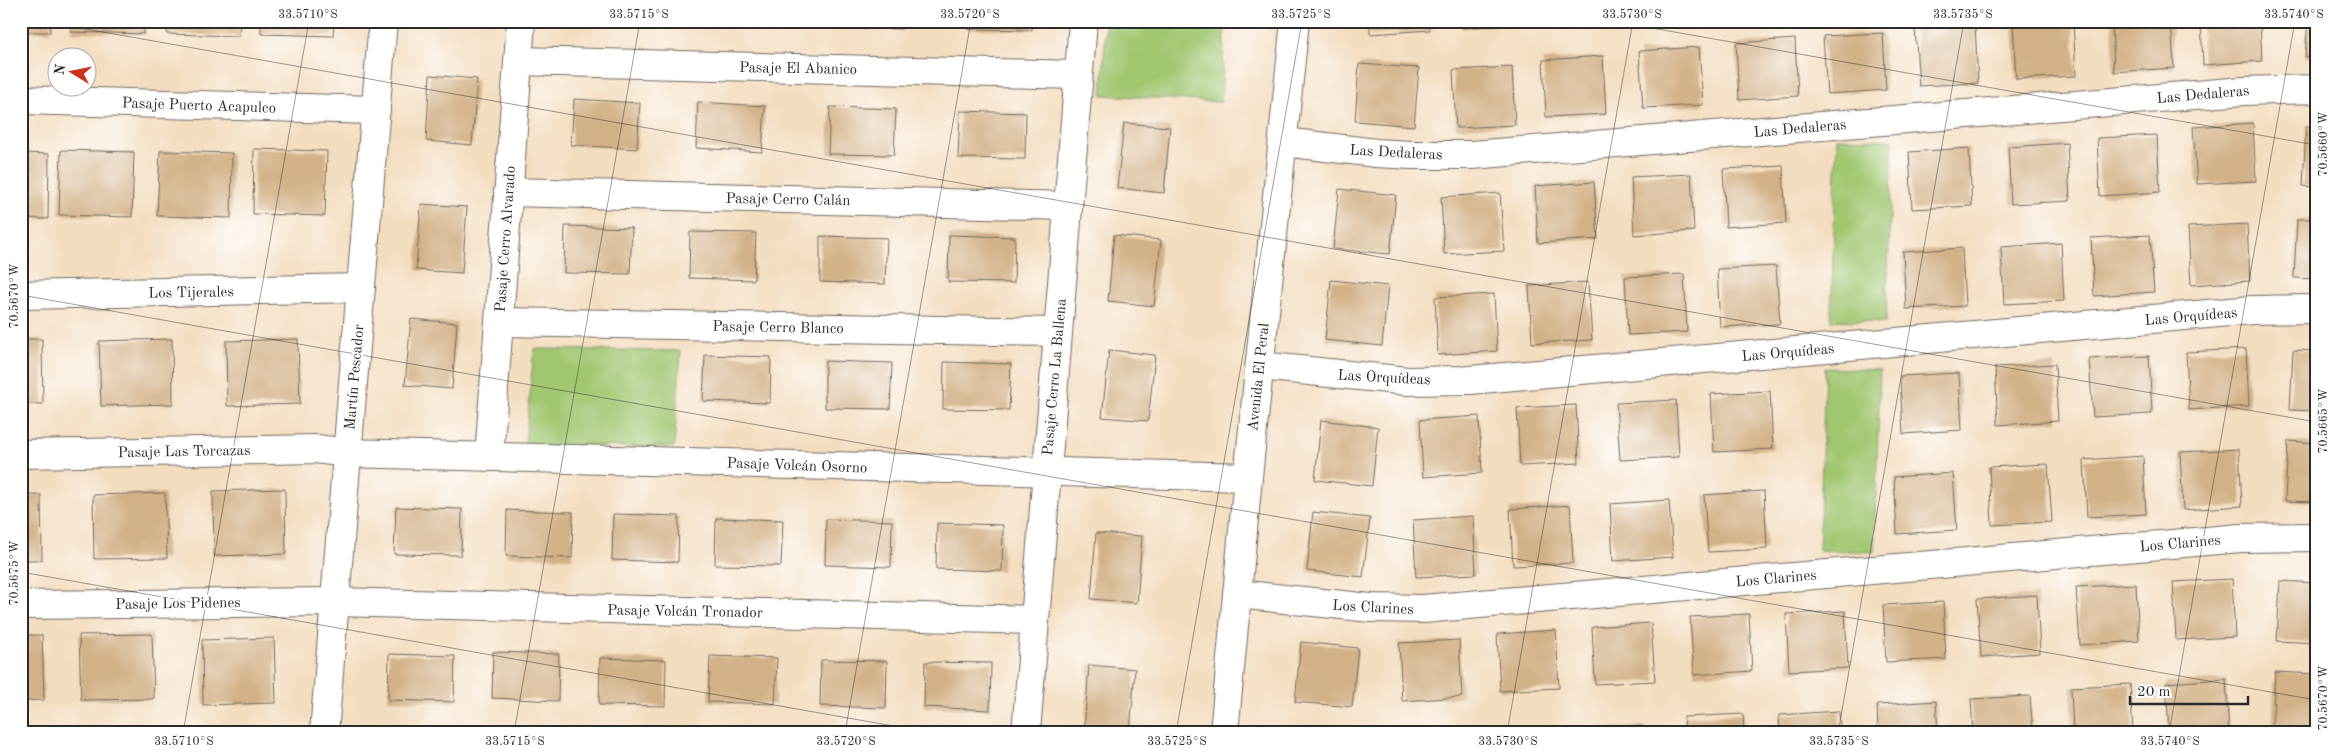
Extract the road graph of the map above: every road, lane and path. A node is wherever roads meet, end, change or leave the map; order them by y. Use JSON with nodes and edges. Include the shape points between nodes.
{"nodes":[{"id":1,"x":383,"y":21,"type":"edge"},
{"id":2,"x":521,"y":21,"type":"edge"},
{"id":3,"x":1083,"y":21,"type":"edge"},
{"id":4,"x":1295,"y":21,"type":"edge"},
{"id":5,"x":518,"y":61,"type":"junction"},
{"id":6,"x":1078,"y":75,"type":"junction"},
{"id":7,"x":2316,"y":89,"type":"edge"},
{"id":8,"x":21,"y":100,"type":"edge"},
{"id":9,"x":376,"y":110,"type":"junction"},
{"id":10,"x":1284,"y":142,"type":"junction"},
{"id":11,"x":508,"y":192,"type":"junction"},
{"id":12,"x":1068,"y":206,"type":"junction"},
{"id":13,"x":361,"y":288,"type":"junction"},
{"id":14,"x":21,"y":295,"type":"edge"},
{"id":15,"x":2316,"y":309,"type":"edge"},
{"id":16,"x":499,"y":322,"type":"junction"},
{"id":17,"x":1058,"y":332,"type":"junction"},
{"id":18,"x":1260,"y":366,"type":"junction"},
{"id":19,"x":347,"y":453,"type":"junction"},
{"id":20,"x":21,"y":454,"type":"edge"},
{"id":21,"x":489,"y":457,"type":"junction"},
{"id":22,"x":1046,"y":472,"type":"junction"},
{"id":23,"x":1248,"y":477,"type":"junction"},
{"id":24,"x":2316,"y":537,"type":"edge"},
{"id":25,"x":1237,"y":594,"type":"junction"},
{"id":26,"x":335,"y":602,"type":"junction"},
{"id":27,"x":21,"y":605,"type":"edge"},
{"id":28,"x":1035,"y":620,"type":"junction"},
{"id":29,"x":324,"y":733,"type":"edge"},
{"id":30,"x":1026,"y":733,"type":"edge"},
{"id":31,"x":1224,"y":733,"type":"edge"}],
"edges":[{"from":1,"to":9,"type":"street","name":"Martín Pescador"},
{"from":2,"to":5,"type":"street","name":"Pasaje Cerro Alvarado"},
{"from":3,"to":6,"type":"street","name":"Pasaje Cerro La Ballena"},
{"from":4,"to":10,"type":"street","name":"Avenida El Peral"},
{"from":5,"to":6,"type":"street","name":"Pasaje El Abanico"},
{"from":5,"to":11,"type":"street","name":"Pasaje Cerro Alvarado"},
{"from":6,"to":12,"type":"street","name":"Pasaje Cerro La Ballena"},
{"from":7,"to":10,"type":"street","name":"Las Dedaleras","via":[[2243,90],[1472,155],[1394,154]]},
{"from":8,"to":9,"type":"street","name":"Pasaje Puerto Acapulco"},
{"from":9,"to":13,"type":"street","name":"Martín Pescador"},
{"from":10,"to":18,"type":"street","name":"Avenida El Peral"},
{"from":11,"to":12,"type":"street","name":"Pasaje Cerro Calán"},
{"from":11,"to":16,"type":"street","name":"Pasaje Cerro Alvarado"},
{"from":12,"to":17,"type":"street","name":"Pasaje Cerro La Ballena"},
{"from":13,"to":14,"type":"street","name":"Los Tijerales"},
{"from":13,"to":19,"type":"street","name":"Martín Pescador"},
{"from":15,"to":18,"type":"street","name":"Las Orquídeas","via":[[2252,310],[1470,380],[1408,381]]},
{"from":16,"to":17,"type":"street","name":"Pasaje Cerro Blanco"},
{"from":16,"to":21,"type":"street","name":"Pasaje Cerro Alvarado"},
{"from":17,"to":22,"type":"street","name":"Pasaje Cerro La Ballena"},
{"from":18,"to":23,"type":"street","name":"Avenida El Peral"},
{"from":19,"to":20,"type":"street","name":"Pasaje Las Torcazas","via":[[290,449]]},
{"from":19,"to":21,"type":"street","name":"Pasaje Volcán Osorno"},
{"from":19,"to":26,"type":"street","name":"Martín Pescador"},
{"from":21,"to":22,"type":"street","name":"Pasaje Volcán Osorno"},
{"from":22,"to":23,"type":"street","name":"Pasaje Volcán Osorno"},
{"from":22,"to":28,"type":"street","name":"Pasaje Cerro La Ballena"},
{"from":23,"to":25,"type":"street","name":"Avenida El Peral"},
{"from":24,"to":25,"type":"street","name":"Los Clarines","via":[[2241,538],[1422,609],[1362,608]]},
{"from":25,"to":31,"type":"street","name":"Avenida El Peral"},
{"from":26,"to":27,"type":"street","name":"Pasaje Los Pidenes"},
{"from":26,"to":28,"type":"street","name":"Pasaje Volcán Tronador"},
{"from":26,"to":29,"type":"street","name":"Martín Pescador"},
{"from":28,"to":30,"type":"street","name":"Pasaje Cerro La Ballena"}]}
